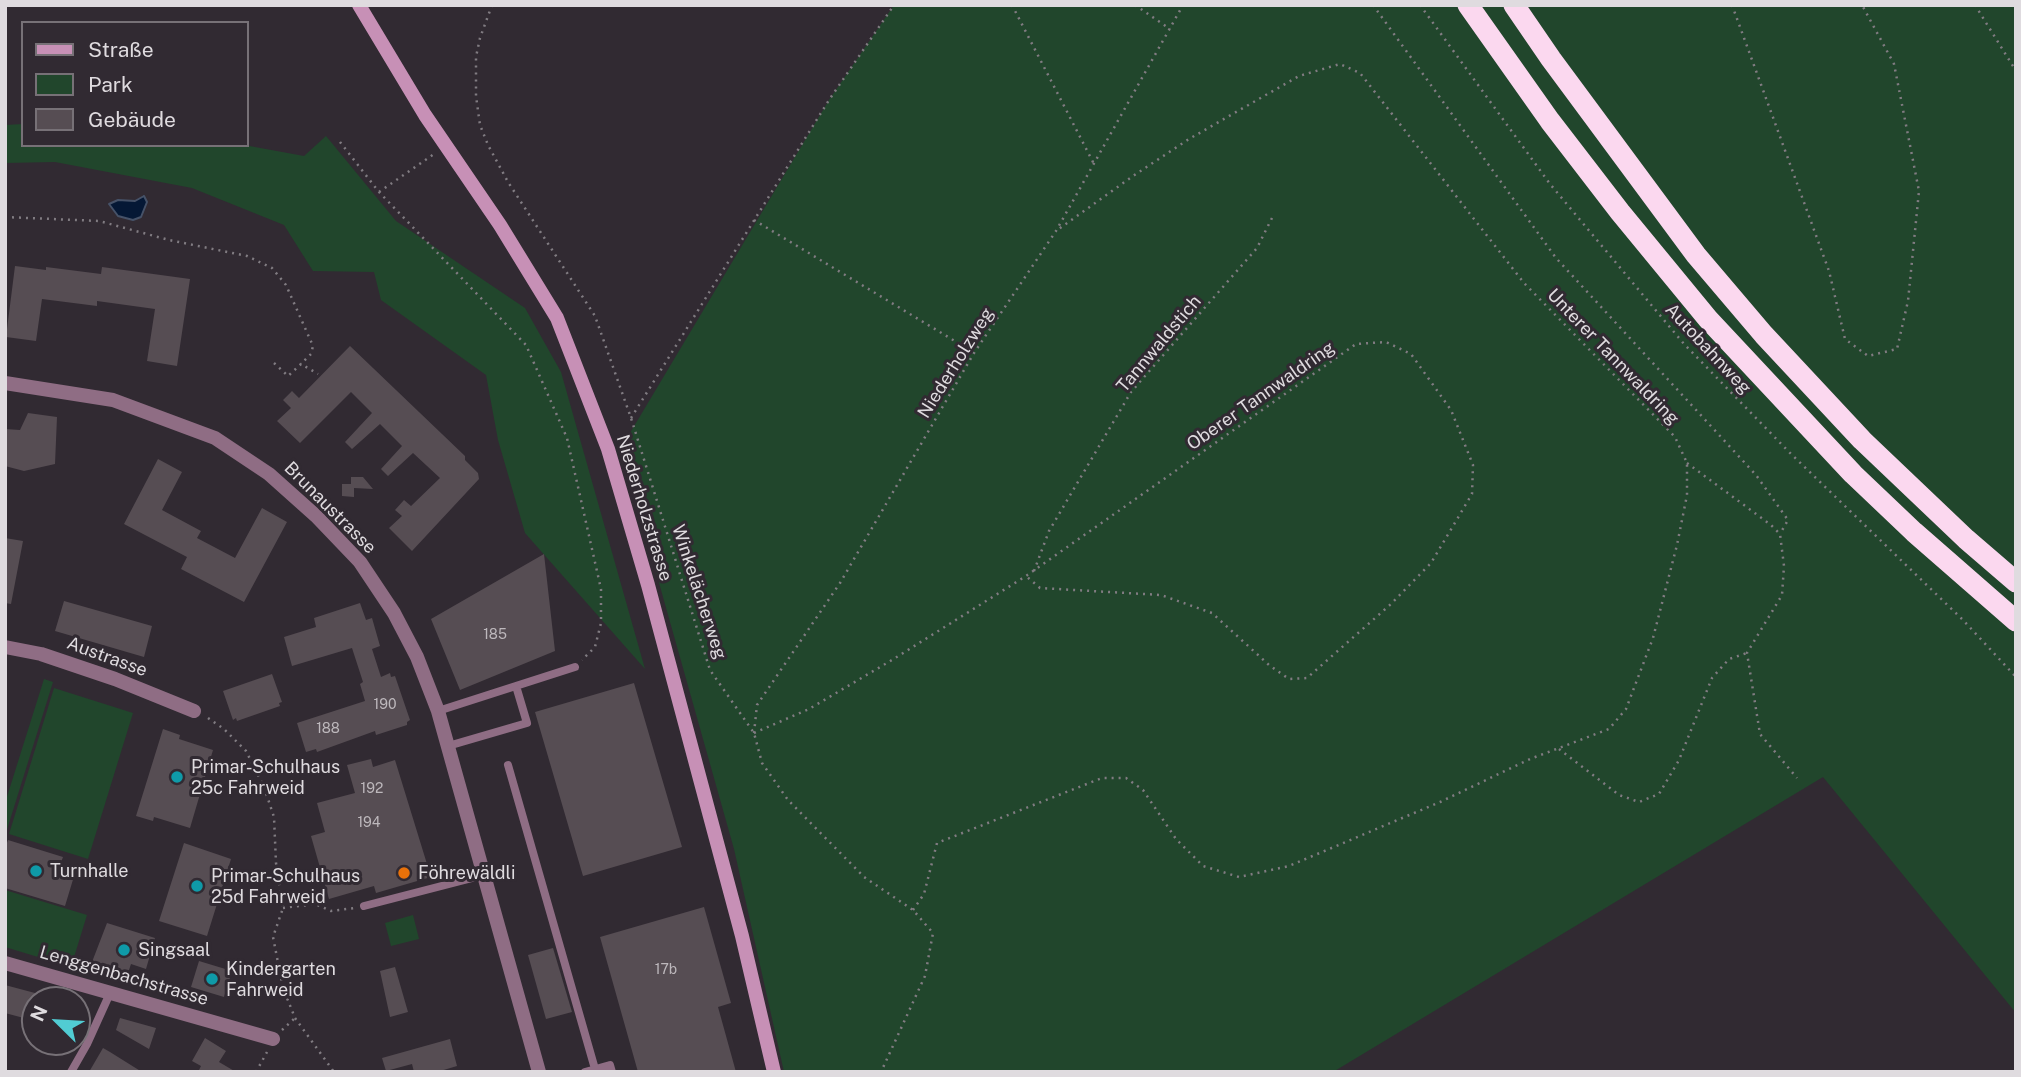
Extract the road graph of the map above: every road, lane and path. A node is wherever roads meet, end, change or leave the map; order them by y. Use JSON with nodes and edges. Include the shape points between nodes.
{"nodes":[{"id":1,"x":359,"y":5,"type":"edge"},
{"id":2,"x":492,"y":5,"type":"edge"},
{"id":3,"x":894,"y":5,"type":"edge"},
{"id":4,"x":1012,"y":5,"type":"edge"},
{"id":5,"x":1135,"y":5,"type":"edge"},
{"id":6,"x":1183,"y":5,"type":"edge"},
{"id":7,"x":1373,"y":5,"type":"edge"},
{"id":8,"x":1420,"y":5,"type":"edge"},
{"id":9,"x":1468,"y":5,"type":"edge"},
{"id":10,"x":1501,"y":5,"type":"edge"},
{"id":11,"x":1514,"y":5,"type":"edge"},
{"id":12,"x":1732,"y":5,"type":"edge"},
{"id":13,"x":1862,"y":5,"type":"edge"},
{"id":14,"x":1975,"y":5,"type":"edge"},
{"id":15,"x":1170,"y":29,"type":"junction"},
{"id":16,"x":2016,"y":71,"type":"edge"},
{"id":17,"x":340,"y":142,"type":"dead end"},
{"id":18,"x":446,"y":146,"type":"junction"},
{"id":19,"x":1094,"y":164,"type":"junction"},
{"id":20,"x":379,"y":192,"type":"junction"},
{"id":21,"x":1274,"y":214,"type":"dead end"},
{"id":22,"x":5,"y":217,"type":"edge"},
{"id":23,"x":754,"y":220,"type":"junction"},
{"id":24,"x":1056,"y":231,"type":"junction"},
{"id":25,"x":1696,"y":254,"type":"junction"},
{"id":26,"x":974,"y":353,"type":"junction"},
{"id":27,"x":274,"y":363,"type":"dead end"},
{"id":28,"x":301,"y":364,"type":"junction"},
{"id":29,"x":318,"y":374,"type":"dead end"},
{"id":30,"x":5,"y":383,"type":"edge"},
{"id":31,"x":631,"y":418,"type":"junction"},
{"id":32,"x":1687,"y":463,"type":"junction"},
{"id":33,"x":1780,"y":534,"type":"junction"},
{"id":34,"x":1034,"y":570,"type":"junction"},
{"id":35,"x":1026,"y":576,"type":"junction"},
{"id":36,"x":2016,"y":582,"type":"edge"},
{"id":37,"x":2016,"y":621,"type":"edge"},
{"id":38,"x":5,"y":647,"type":"edge"},
{"id":39,"x":1747,"y":653,"type":"junction"},
{"id":40,"x":575,"y":667,"type":"joint"},
{"id":41,"x":2016,"y":677,"type":"edge"},
{"id":42,"x":516,"y":686,"type":"junction"},
{"id":43,"x":194,"y":710,"type":"joint"},
{"id":44,"x":438,"y":711,"type":"junction"},
{"id":45,"x":754,"y":733,"type":"junction"},
{"id":46,"x":448,"y":746,"type":"junction"},
{"id":47,"x":1559,"y":749,"type":"junction"},
{"id":48,"x":508,"y":765,"type":"dead end"},
{"id":49,"x":1797,"y":778,"type":"dead end"},
{"id":50,"x":484,"y":874,"type":"junction"},
{"id":51,"x":364,"y":906,"type":"joint"},
{"id":52,"x":283,"y":908,"type":"junction"},
{"id":53,"x":913,"y":909,"type":"junction"},
{"id":54,"x":5,"y":963,"type":"edge"},
{"id":55,"x":111,"y":992,"type":"junction"},
{"id":56,"x":273,"y":1039,"type":"joint"},
{"id":57,"x":595,"y":1069,"type":"junction"},
{"id":58,"x":71,"y":1072,"type":"edge"},
{"id":59,"x":256,"y":1072,"type":"edge"},
{"id":60,"x":334,"y":1072,"type":"edge"},
{"id":61,"x":539,"y":1072,"type":"edge"},
{"id":62,"x":585,"y":1072,"type":"edge"},
{"id":63,"x":611,"y":1072,"type":"edge"},
{"id":64,"x":774,"y":1072,"type":"edge"},
{"id":65,"x":881,"y":1072,"type":"edge"}],
"edges":[{"from":1,"to":18,"type":"main road","name":"Niederholzstrasse"},
{"from":2,"to":31,"type":"path","name":"Winkelächerweg","via":[[476,57],[480,125],[503,173],[596,316]]},
{"from":3,"to":23,"type":"path"},
{"from":4,"to":19,"type":"path"},
{"from":5,"to":15,"type":"path"},
{"from":6,"to":15,"type":"path","name":"Niederholzweg"},
{"from":7,"to":33,"type":"path","via":[[1556,258],[1756,475],[1788,520]]},
{"from":8,"to":41,"type":"path","name":"Autobahnweg","via":[[1550,184],[1684,344]]},
{"from":9,"to":37,"type":"highway","via":[[1581,162],[1716,328],[1853,474]]},
{"from":10,"to":25,"type":"highway","via":[[1668,234]]},
{"from":11,"to":25,"type":"highway"},
{"from":12,"to":13,"type":"path","via":[[1829,271],[1845,339],[1868,356],[1896,349],[1908,301],[1919,191],[1895,64]]},
{"from":14,"to":16,"type":"path"},
{"from":15,"to":19,"type":"path","name":"Niederholzweg"},
{"from":17,"to":20,"type":"path"},
{"from":18,"to":20,"type":"path"},
{"from":18,"to":64,"type":"main road","name":"Niederholzstrasse","via":[[557,318],[608,449],[736,911]]},
{"from":19,"to":24,"type":"path","name":"Niederholzweg"},
{"from":20,"to":40,"type":"path","via":[[526,345],[567,438],[601,589],[601,623],[594,647]]},
{"from":21,"to":34,"type":"path","name":"Tannwaldstich","via":[[1257,248],[1131,392],[1049,531]]},
{"from":22,"to":28,"type":"path","via":[[99,221],[247,256],[272,268],[286,285],[313,346]]},
{"from":23,"to":26,"type":"path"},
{"from":23,"to":31,"type":"path"},
{"from":24,"to":26,"type":"path","name":"Niederholzweg"},
{"from":24,"to":32,"type":"path","name":"Unterer Tannwaldring","via":[[1189,139],[1299,76],[1340,64],[1360,73],[1524,283],[1675,437]]},
{"from":25,"to":36,"type":"highway","via":[[1862,440]]},
{"from":26,"to":45,"type":"path","name":"Niederholzweg","via":[[840,583],[757,705]]},
{"from":27,"to":28,"type":"path","via":[[288,376]]},
{"from":28,"to":29,"type":"path"},
{"from":30,"to":44,"type":"street","name":"Brunaustrasse","via":[[113,400],[215,438],[269,474],[360,562],[394,613]]},
{"from":31,"to":45,"type":"path","name":"Winkelächerweg","via":[[710,670]]},
{"from":32,"to":33,"type":"path"},
{"from":32,"to":47,"type":"path","name":"Unterer Tannwaldring","via":[[1687,495],[1653,638],[1626,709],[1609,729]]},
{"from":33,"to":39,"type":"path","via":[[1782,595]]},
{"from":34,"to":35,"type":"path","name":"Oberer Tannwaldring"},
{"from":34,"to":35,"type":"path","name":"Oberer Tannwaldring","via":[[1356,344],[1386,342],[1411,354],[1451,410],[1473,465],[1472,494],[1431,563],[1307,678],[1289,679],[1212,613],[1161,595],[1040,588]]},
{"from":35,"to":45,"type":"path","name":"Oberer Tannwaldring","via":[[809,709]]},
{"from":38,"to":43,"type":"street","name":"Austrasse","via":[[115,678]]},
{"from":39,"to":47,"type":"path","via":[[1730,659],[1712,678],[1679,760],[1659,794],[1639,802],[1619,795]]},
{"from":39,"to":49,"type":"path","via":[[1760,734]]},
{"from":40,"to":42,"type":"lane"},
{"from":42,"to":44,"type":"lane"},
{"from":42,"to":46,"type":"lane","via":[[527,723]]},
{"from":43,"to":52,"type":"path","via":[[224,729],[246,751],[264,787],[274,817]]},
{"from":44,"to":46,"type":"street","name":"Brunaustrasse"},
{"from":45,"to":53,"type":"path","name":"Winkelächerweg","via":[[762,763],[788,800],[864,877]]},
{"from":46,"to":50,"type":"street","name":"Brunaustrasse"},
{"from":47,"to":53,"type":"path","name":"Unterer Tannwaldring","via":[[1289,866],[1239,877],[1203,866],[1177,839],[1143,790],[1126,778],[1102,778],[937,843],[924,894]]},
{"from":48,"to":57,"type":"lane"},
{"from":50,"to":51,"type":"lane"},
{"from":50,"to":61,"type":"street","name":"Brunaustrasse"},
{"from":51,"to":52,"type":"path","via":[[331,911],[315,904]]},
{"from":52,"to":60,"type":"path","via":[[273,937],[284,988],[295,1018]]},
{"from":53,"to":65,"type":"path","via":[[933,933],[925,976]]},
{"from":54,"to":55,"type":"street","name":"Lenggenbachstrasse"},
{"from":55,"to":56,"type":"street","name":"Lenggenbachstrasse"},
{"from":55,"to":58,"type":"lane"},
{"from":56,"to":59,"type":"path"},
{"from":57,"to":62,"type":"lane"},
{"from":57,"to":63,"type":"lane","via":[[610,1065]]}]}
